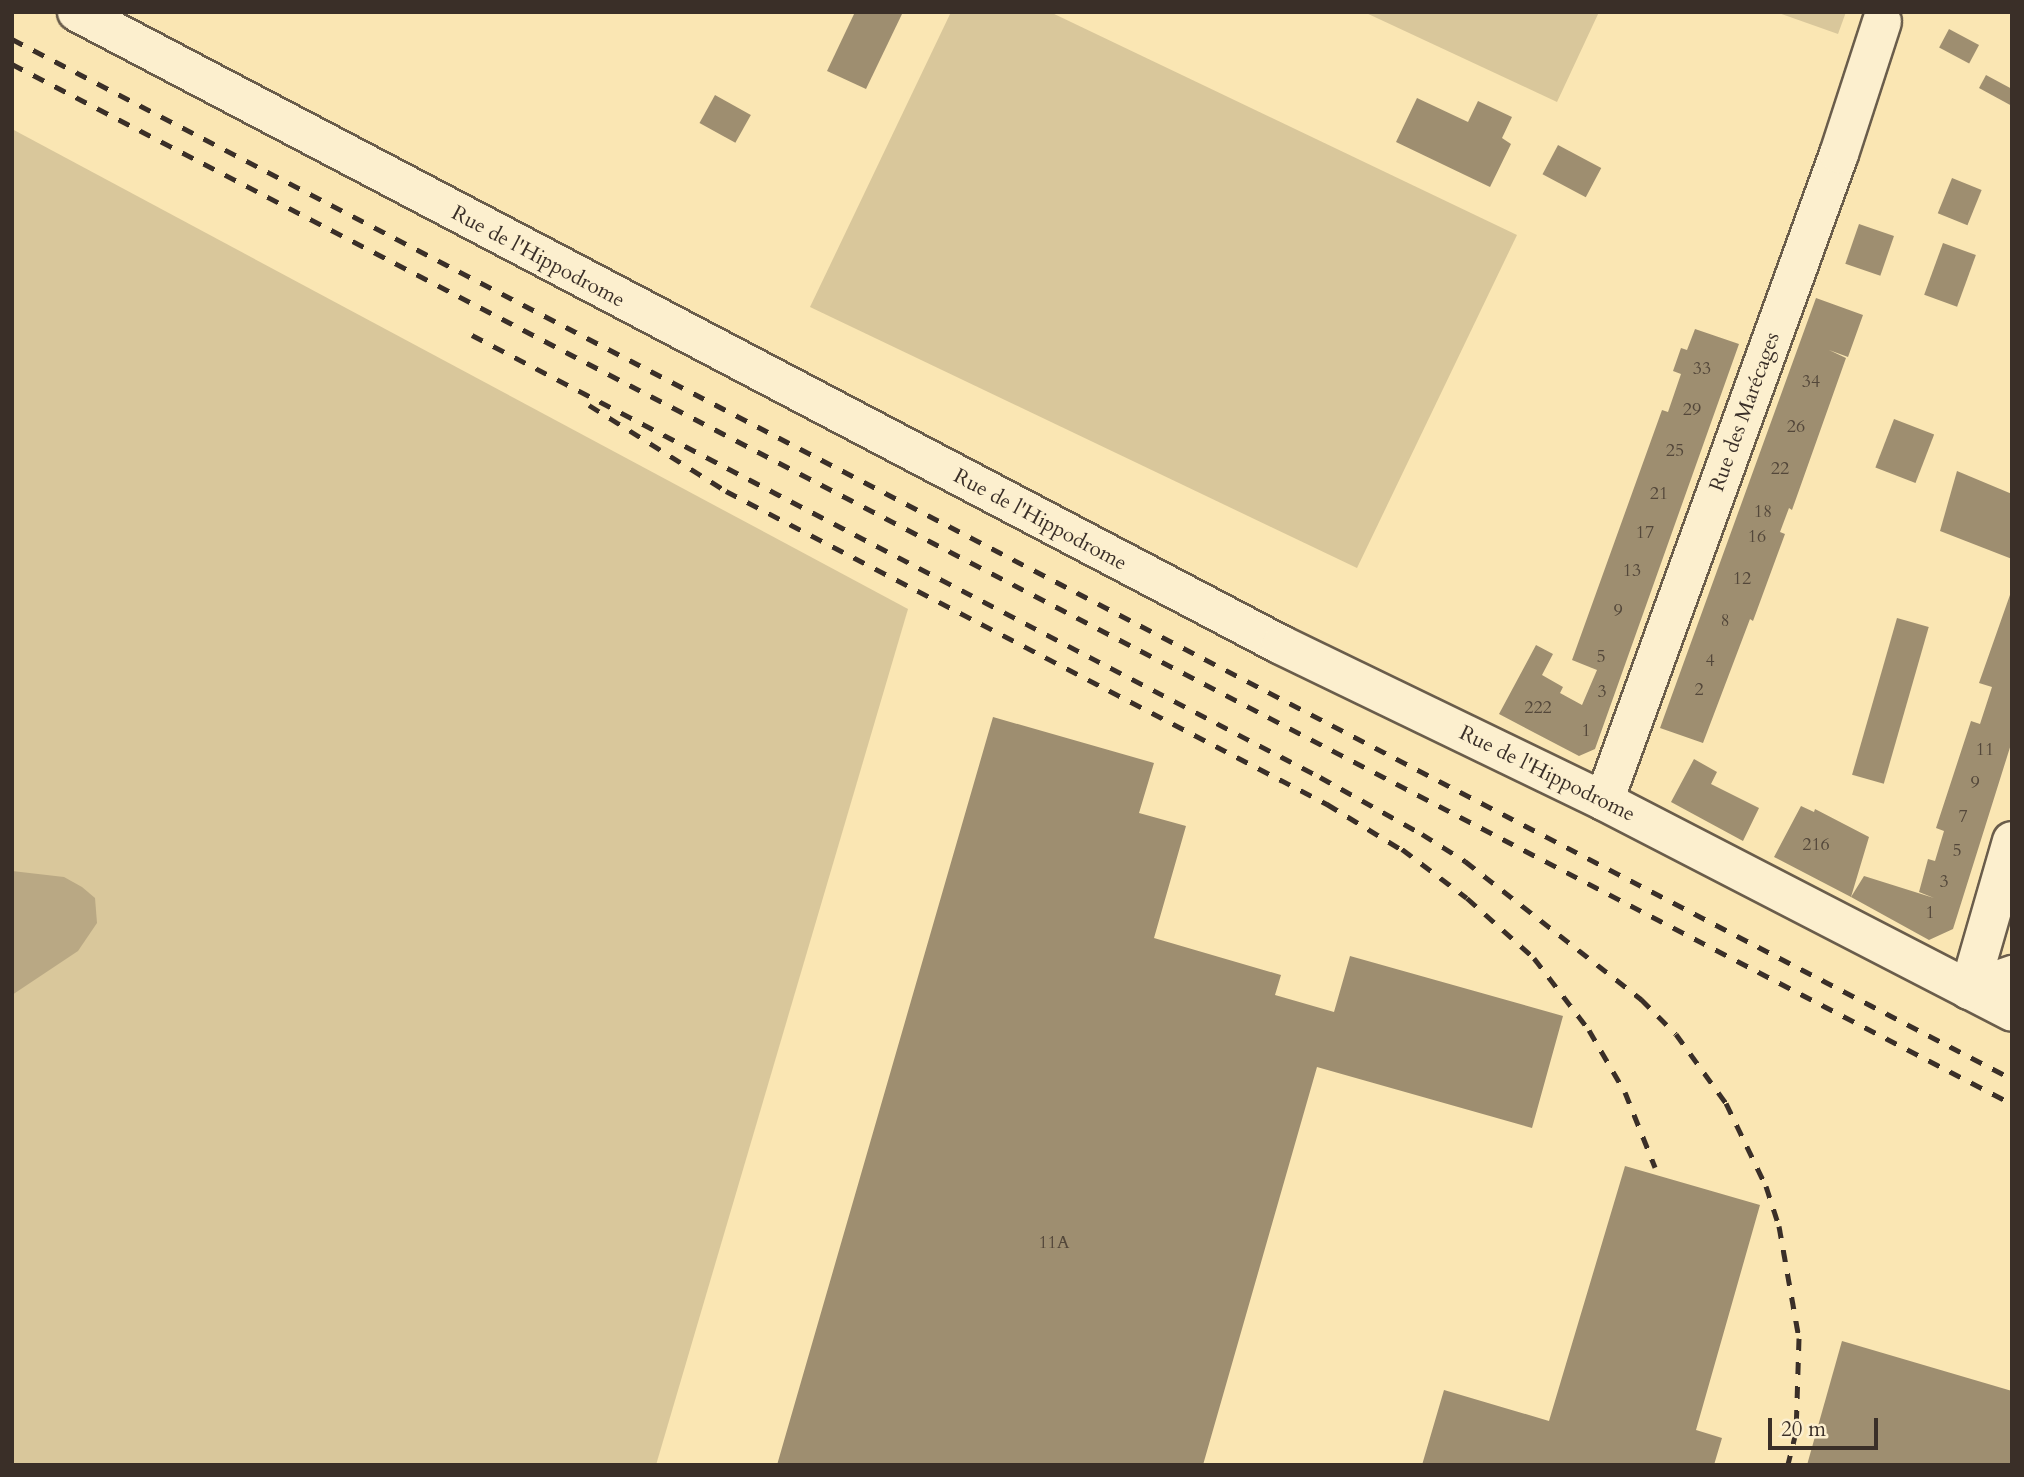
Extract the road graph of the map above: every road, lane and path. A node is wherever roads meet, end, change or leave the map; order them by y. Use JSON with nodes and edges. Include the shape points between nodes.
{"nodes":[{"id":1,"x":77,"y":12,"type":"edge"},
{"id":2,"x":1882,"y":22,"type":"dead end"},
{"id":3,"x":1604,"y":801,"type":"junction"},
{"id":4,"x":2012,"y":841,"type":"edge"},
{"id":5,"x":2012,"y":975,"type":"edge"},
{"id":6,"x":1969,"y":990,"type":"junction"},
{"id":7,"x":2012,"y":1012,"type":"edge"}],
"edges":[{"from":1,"to":3,"type":"street","name":"Rue de l'Hippodrome","via":[[1281,645]]},
{"from":2,"to":3,"type":"street","name":"Rue des Marécages","via":[[1839,154]]},
{"from":3,"to":6,"type":"street","name":"Rue de l'Hippodrome"},
{"from":4,"to":6,"type":"street"},
{"from":5,"to":6,"type":"street"},
{"from":6,"to":7,"type":"street","name":"Rue de l'Hippodrome"}]}
